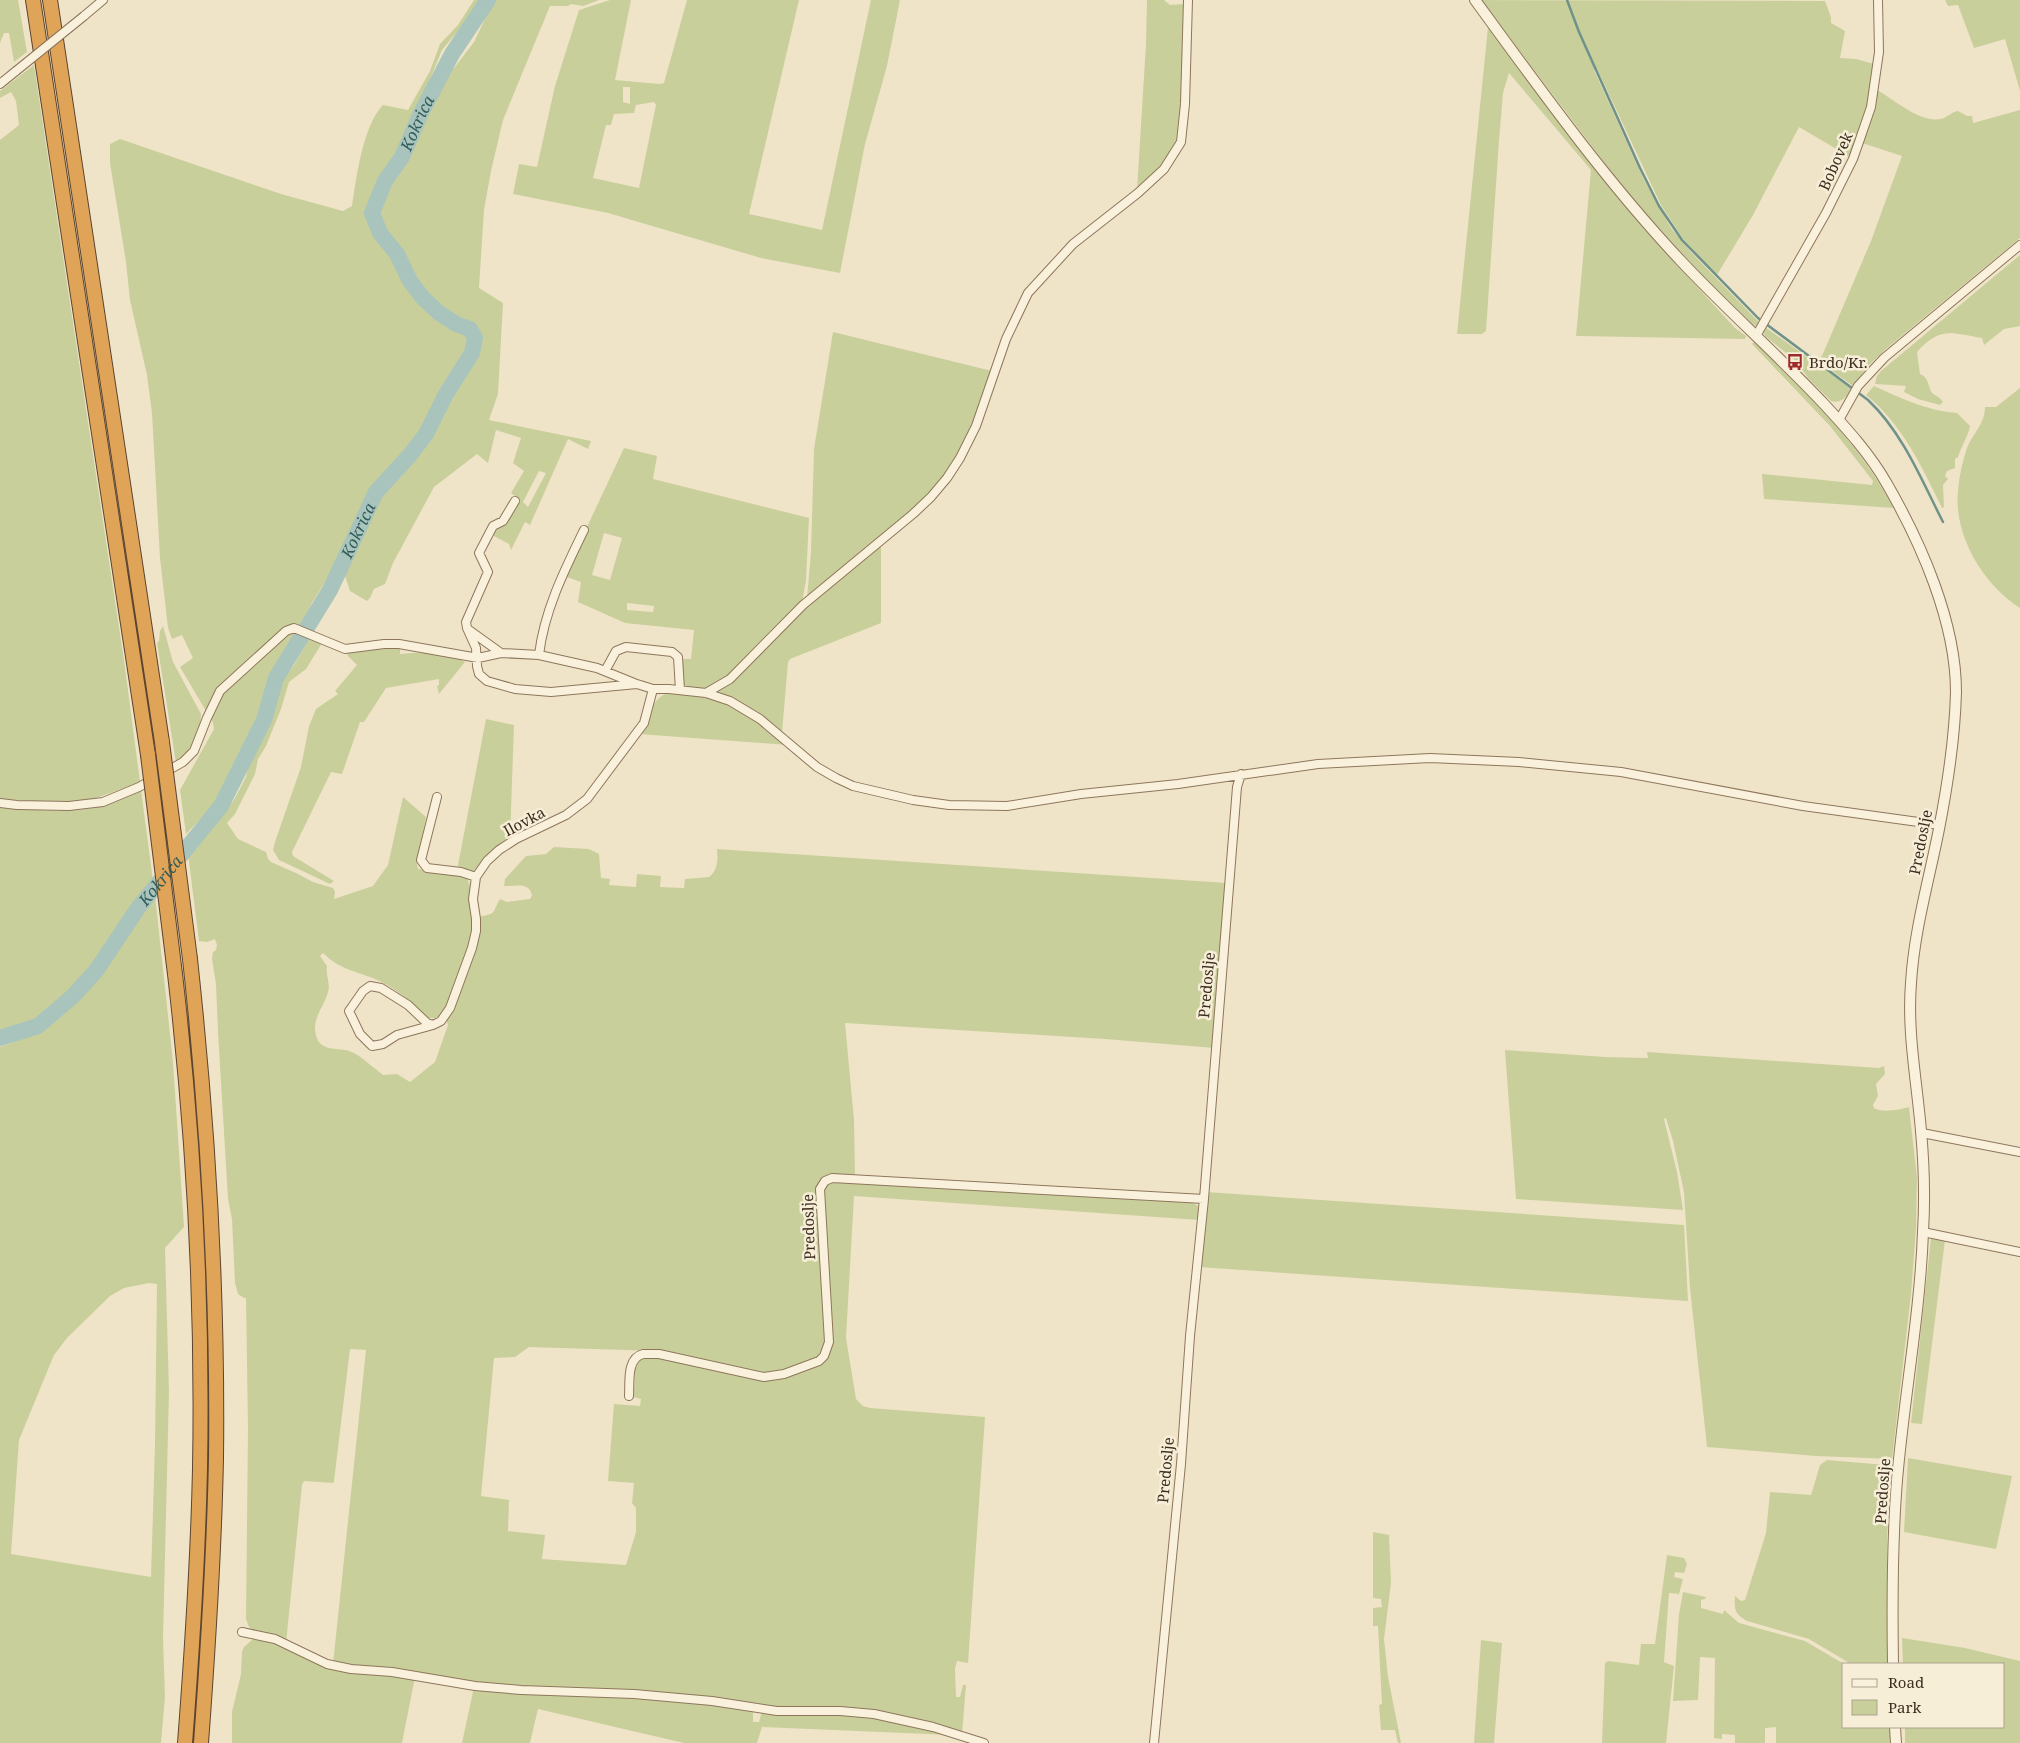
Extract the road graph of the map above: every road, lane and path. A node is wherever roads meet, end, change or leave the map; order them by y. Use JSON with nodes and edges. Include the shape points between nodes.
{"nodes":[{"id":1,"x":33,"y":0,"type":"edge"},
{"id":2,"x":50,"y":0,"type":"edge"},
{"id":3,"x":102,"y":0,"type":"edge"},
{"id":4,"x":1188,"y":0,"type":"edge"},
{"id":5,"x":1475,"y":0,"type":"edge"},
{"id":6,"x":1878,"y":0,"type":"edge"},
{"id":7,"x":0,"y":84,"type":"edge"},
{"id":8,"x":2020,"y":244,"type":"edge"},
{"id":9,"x":1758,"y":331,"type":"junction"},
{"id":10,"x":1838,"y":420,"type":"junction"},
{"id":11,"x":515,"y":501,"type":"dead end"},
{"id":12,"x":584,"y":530,"type":"dead end"},
{"id":13,"x":467,"y":628,"type":"junction"},
{"id":14,"x":501,"y":653,"type":"junction"},
{"id":15,"x":539,"y":655,"type":"junction"},
{"id":16,"x":478,"y":658,"type":"junction"},
{"id":17,"x":605,"y":672,"type":"junction"},
{"id":18,"x":637,"y":684,"type":"junction"},
{"id":19,"x":653,"y":689,"type":"junction"},
{"id":20,"x":680,"y":690,"type":"junction"},
{"id":21,"x":706,"y":693,"type":"junction"},
{"id":22,"x":1241,"y":774,"type":"junction"},
{"id":23,"x":437,"y":798,"type":"dead end"},
{"id":24,"x":0,"y":802,"type":"edge"},
{"id":25,"x":1940,"y":825,"type":"junction"},
{"id":26,"x":476,"y":877,"type":"junction"},
{"id":27,"x":433,"y":1025,"type":"junction"},
{"id":28,"x":1922,"y":1133,"type":"junction"},
{"id":29,"x":2020,"y":1152,"type":"edge"},
{"id":30,"x":1204,"y":1199,"type":"junction"},
{"id":31,"x":1923,"y":1232,"type":"junction"},
{"id":32,"x":2020,"y":1252,"type":"edge"},
{"id":33,"x":629,"y":1396,"type":"dead end"},
{"id":34,"x":242,"y":1632,"type":"dead end"},
{"id":35,"x":1893,"y":1663,"type":"edge"},
{"id":36,"x":1895,"y":1728,"type":"edge"},
{"id":37,"x":185,"y":1743,"type":"edge"},
{"id":38,"x":201,"y":1743,"type":"edge"},
{"id":39,"x":984,"y":1743,"type":"edge"},
{"id":40,"x":1154,"y":1743,"type":"edge"},
{"id":41,"x":1896,"y":1743,"type":"edge"}],
"edges":[{"from":1,"to":37,"type":"highway","bridge":true,"via":[[148,755],[185,1058],[198,1268],[200,1394],[196,1588]]},
{"from":2,"to":38,"type":"highway","bridge":true,"via":[[162,742],[202,1081],[216,1342],[214,1528]]},
{"from":3,"to":7,"type":"street","bridge":true},
{"from":4,"to":21,"type":"street","via":[[1181,142],[1164,169],[1073,244],[1028,293],[1006,339],[976,426],[947,478],[913,514],[804,605],[730,679]]},
{"from":5,"to":9,"type":"street","name":"Predoslje","via":[[1627,200],[1687,267]]},
{"from":6,"to":9,"type":"street","name":"Bobovek","via":[[1880,52],[1871,107],[1853,160]]},
{"from":8,"to":10,"type":"street","via":[[1884,358],[1858,386]]},
{"from":9,"to":10,"type":"street","name":"Predoslje"},
{"from":10,"to":25,"type":"street","name":"Predoslje","via":[[1879,471],[1920,548],[1947,628],[1956,692]]},
{"from":11,"to":13,"type":"street","via":[[503,521],[493,526],[479,553],[488,572],[466,622]]},
{"from":12,"to":15,"type":"street","via":[[560,581]]},
{"from":13,"to":14,"type":"street"},
{"from":13,"to":16,"type":"street"},
{"from":14,"to":15,"type":"street"},
{"from":14,"to":16,"type":"street"},
{"from":15,"to":17,"type":"street"},
{"from":16,"to":18,"type":"street","via":[[480,674],[487,681],[515,689],[551,692]]},
{"from":16,"to":24,"type":"street","via":[[399,644],[345,649],[294,628],[286,631],[220,691],[194,751],[183,762],[139,787],[103,802],[69,806]]},
{"from":17,"to":18,"type":"street"},
{"from":17,"to":20,"type":"street","via":[[616,650],[626,647],[672,652],[678,657]]},
{"from":18,"to":19,"type":"street"},
{"from":19,"to":20,"type":"street"},
{"from":19,"to":26,"type":"street","name":"Ilovka","via":[[644,723],[587,799],[499,850]]},
{"from":20,"to":21,"type":"street"},
{"from":21,"to":22,"type":"street","via":[[730,701],[760,719],[817,767],[836,778],[853,786],[913,800],[949,805],[1007,806]]},
{"from":22,"to":25,"type":"street","via":[[1388,759],[1430,758],[1571,766],[1621,772],[1802,806]]},
{"from":22,"to":30,"type":"street","name":"Predoslje","via":[[1237,787]]},
{"from":23,"to":26,"type":"street","via":[[421,860],[427,868]]},
{"from":25,"to":28,"type":"street","name":"Predoslje","via":[[1916,937],[1910,984],[1912,1046]]},
{"from":26,"to":27,"type":"street","via":[[473,900],[476,925],[472,948],[450,1008],[441,1021]]},
{"from":27,"to":27,"type":"street","via":[[381,988],[370,986],[349,1011],[360,1034],[372,1046]]},
{"from":28,"to":29,"type":"street"},
{"from":28,"to":31,"type":"street","name":"Predoslje"},
{"from":30,"to":33,"type":"street","name":"Predoslje","via":[[832,1178],[825,1181],[820,1189],[828,1342],[824,1356],[819,1361],[784,1374],[764,1377],[659,1354],[643,1354],[632,1364]]},
{"from":30,"to":40,"type":"street","name":"Predoslje"},
{"from":31,"to":32,"type":"street"},
{"from":31,"to":35,"type":"street","name":"Predoslje","via":[[1896,1497],[1892,1572]]},
{"from":34,"to":39,"type":"street","via":[[276,1639],[327,1664],[351,1669],[521,1690],[652,1695],[777,1711],[874,1714]]},
{"from":36,"to":41,"type":"street"}]}
